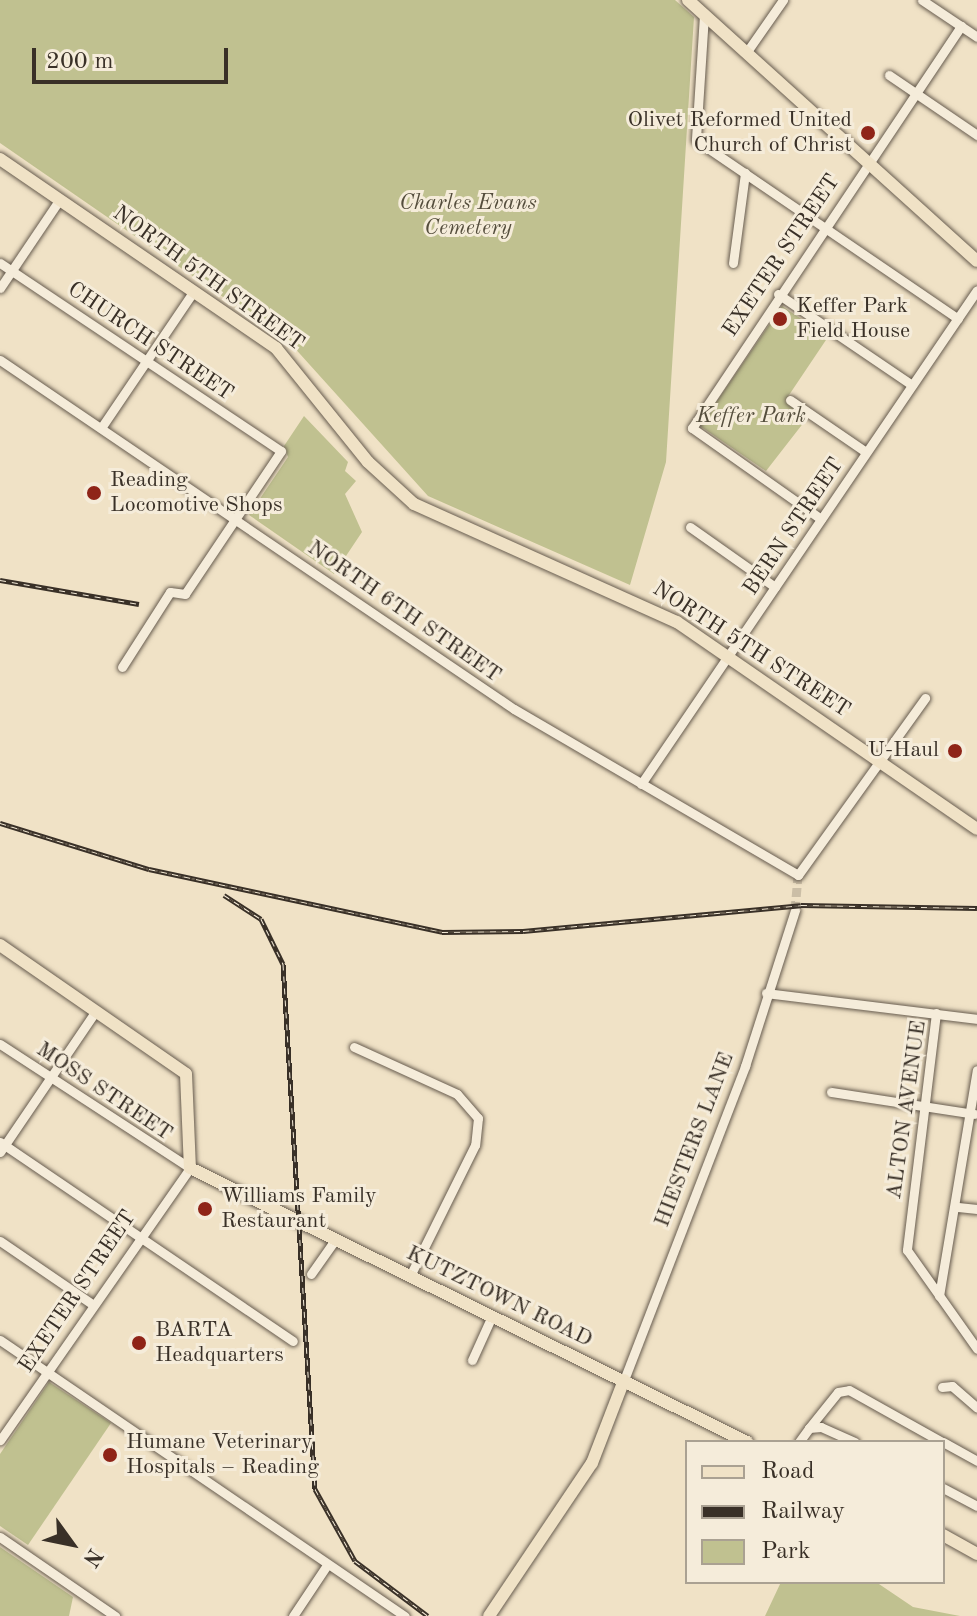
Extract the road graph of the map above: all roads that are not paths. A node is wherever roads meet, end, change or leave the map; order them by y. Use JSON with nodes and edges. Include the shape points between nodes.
{"nodes":[{"id":1,"x":688,"y":0,"type":"edge"},
{"id":2,"x":922,"y":0,"type":"edge"},
{"id":3,"x":781,"y":1,"type":"edge"},
{"id":4,"x":704,"y":15,"type":"junction"},
{"id":5,"x":961,"y":26,"type":"junction"},
{"id":6,"x":977,"y":37,"type":"edge"},
{"id":7,"x":746,"y":53,"type":"junction"},
{"id":8,"x":889,"y":75,"type":"dead end"},
{"id":9,"x":915,"y":93,"type":"junction"},
{"id":10,"x":977,"y":135,"type":"edge"},
{"id":11,"x":0,"y":159,"type":"edge"},
{"id":12,"x":867,"y":162,"type":"junction"},
{"id":13,"x":745,"y":173,"type":"junction"},
{"id":14,"x":60,"y":199,"type":"junction"},
{"id":15,"x":823,"y":227,"type":"junction"},
{"id":16,"x":977,"y":261,"type":"edge"},
{"id":17,"x":0,"y":263,"type":"edge"},
{"id":18,"x":733,"y":263,"type":"dead end"},
{"id":19,"x":12,"y":271,"type":"junction"},
{"id":20,"x":0,"y":288,"type":"edge"},
{"id":21,"x":977,"y":290,"type":"edge"},
{"id":22,"x":193,"y":292,"type":"junction"},
{"id":23,"x":778,"y":294,"type":"junction"},
{"id":24,"x":958,"y":319,"type":"junction"},
{"id":25,"x":0,"y":360,"type":"edge"},
{"id":26,"x":147,"y":361,"type":"junction"},
{"id":27,"x":912,"y":385,"type":"junction"},
{"id":28,"x":790,"y":400,"type":"dead end"},
{"id":29,"x":101,"y":428,"type":"junction"},
{"id":30,"x":866,"y":452,"type":"junction"},
{"id":31,"x":236,"y":519,"type":"junction"},
{"id":32,"x":821,"y":519,"type":"junction"},
{"id":33,"x":690,"y":527,"type":"dead end"},
{"id":34,"x":775,"y":587,"type":"junction"},
{"id":35,"x":728,"y":656,"type":"junction"},
{"id":36,"x":122,"y":667,"type":"dead end"},
{"id":37,"x":925,"y":698,"type":"dead end"},
{"id":38,"x":881,"y":758,"type":"junction"},
{"id":39,"x":641,"y":784,"type":"junction"},
{"id":40,"x":977,"y":829,"type":"edge"},
{"id":41,"x":795,"y":910,"type":"tunnel mouth"},
{"id":42,"x":0,"y":945,"type":"edge"},
{"id":43,"x":766,"y":993,"type":"junction"},
{"id":44,"x":96,"y":1011,"type":"junction"},
{"id":45,"x":936,"y":1013,"type":"junction"},
{"id":46,"x":977,"y":1019,"type":"edge"},
{"id":47,"x":0,"y":1044,"type":"edge"},
{"id":48,"x":354,"y":1047,"type":"dead end"},
{"id":49,"x":977,"y":1070,"type":"edge"},
{"id":50,"x":50,"y":1078,"type":"junction"},
{"id":51,"x":831,"y":1092,"type":"dead end"},
{"id":52,"x":924,"y":1106,"type":"junction"},
{"id":53,"x":974,"y":1114,"type":"edge"},
{"id":54,"x":2,"y":1146,"type":"edge"},
{"id":55,"x":190,"y":1168,"type":"junction"},
{"id":56,"x":958,"y":1207,"type":"junction"},
{"id":57,"x":977,"y":1209,"type":"edge"},
{"id":58,"x":138,"y":1236,"type":"junction"},
{"id":59,"x":335,"y":1240,"type":"junction"},
{"id":60,"x":0,"y":1241,"type":"edge"},
{"id":61,"x":311,"y":1274,"type":"dead end"},
{"id":62,"x":410,"y":1276,"type":"junction"},
{"id":63,"x":939,"y":1296,"type":"junction"},
{"id":64,"x":92,"y":1304,"type":"junction"},
{"id":65,"x":492,"y":1316,"type":"junction"},
{"id":66,"x":0,"y":1340,"type":"edge"},
{"id":67,"x":293,"y":1341,"type":"dead end"},
{"id":68,"x":977,"y":1349,"type":"edge"},
{"id":69,"x":472,"y":1360,"type":"dead end"},
{"id":70,"x":46,"y":1372,"type":"junction"},
{"id":71,"x":624,"y":1380,"type":"junction"},
{"id":72,"x":942,"y":1387,"type":"dead end"},
{"id":73,"x":977,"y":1408,"type":"edge"},
{"id":74,"x":809,"y":1428,"type":"junction"},
{"id":75,"x":0,"y":1439,"type":"edge"},
{"id":76,"x":743,"y":1440,"type":"edge"},
{"id":77,"x":800,"y":1440,"type":"edge"},
{"id":78,"x":848,"y":1440,"type":"edge"},
{"id":79,"x":939,"y":1440,"type":"edge"},
{"id":80,"x":945,"y":1443,"type":"edge"},
{"id":81,"x":977,"y":1461,"type":"edge"},
{"id":82,"x":945,"y":1489,"type":"edge"},
{"id":83,"x":977,"y":1506,"type":"edge"},
{"id":84,"x":945,"y":1536,"type":"edge"},
{"id":85,"x":0,"y":1537,"type":"edge"},
{"id":86,"x":977,"y":1554,"type":"edge"},
{"id":87,"x":327,"y":1565,"type":"junction"},
{"id":88,"x":115,"y":1616,"type":"edge"},
{"id":89,"x":293,"y":1616,"type":"edge"},
{"id":90,"x":405,"y":1616,"type":"edge"},
{"id":91,"x":489,"y":1616,"type":"edge"}],
"edges":[{"from":1,"to":4,"type":"main road"},
{"from":2,"to":5,"type":"street"},
{"from":3,"to":7,"type":"street"},
{"from":4,"to":7,"type":"main road"},
{"from":4,"to":13,"type":"street","via":[[696,140]]},
{"from":5,"to":6,"type":"street"},
{"from":5,"to":9,"type":"street","name":"EXETER STREET"},
{"from":7,"to":12,"type":"main road"},
{"from":8,"to":9,"type":"street"},
{"from":9,"to":10,"type":"street"},
{"from":9,"to":12,"type":"street","name":"EXETER STREET"},
{"from":11,"to":14,"type":"main road","name":"NORTH 5TH STREET"},
{"from":12,"to":15,"type":"street","name":"EXETER STREET"},
{"from":12,"to":16,"type":"main road"},
{"from":13,"to":15,"type":"street"},
{"from":13,"to":18,"type":"street"},
{"from":14,"to":19,"type":"street"},
{"from":14,"to":22,"type":"main road","name":"NORTH 5TH STREET"},
{"from":15,"to":23,"type":"street","name":"EXETER STREET"},
{"from":15,"to":24,"type":"street"},
{"from":17,"to":19,"type":"street","name":"CHURCH STREET"},
{"from":19,"to":20,"type":"street"},
{"from":19,"to":26,"type":"street","name":"CHURCH STREET"},
{"from":21,"to":24,"type":"street","name":"BERN STREET"},
{"from":22,"to":26,"type":"street"},
{"from":22,"to":35,"type":"main road","name":"NORTH 5TH STREET","via":[[288,359],[368,462],[425,511],[611,587]]},
{"from":23,"to":27,"type":"street"},
{"from":23,"to":32,"type":"street","name":"EXETER STREET","via":[[692,428]]},
{"from":24,"to":27,"type":"street","name":"BERN STREET"},
{"from":25,"to":29,"type":"street","name":"NORTH 6TH STREET"},
{"from":26,"to":29,"type":"street"},
{"from":26,"to":31,"type":"street","name":"CHURCH STREET","via":[[281,451]]},
{"from":27,"to":30,"type":"street","name":"BERN STREET"},
{"from":28,"to":30,"type":"street"},
{"from":29,"to":31,"type":"street","name":"NORTH 6TH STREET"},
{"from":30,"to":32,"type":"street","name":"BERN STREET"},
{"from":31,"to":36,"type":"street","via":[[185,594],[170,592]]},
{"from":31,"to":39,"type":"street","name":"NORTH 6TH STREET","via":[[514,709]]},
{"from":32,"to":34,"type":"street","name":"BERN STREET"},
{"from":33,"to":34,"type":"street"},
{"from":34,"to":35,"type":"street","name":"BERN STREET"},
{"from":35,"to":38,"type":"main road","name":"NORTH 5TH STREET"},
{"from":35,"to":39,"type":"street","name":"BERN STREET"},
{"from":37,"to":38,"type":"street"},
{"from":38,"to":39,"type":"street","name":"NORTH 6TH STREET","via":[[798,875]]},
{"from":38,"to":40,"type":"main road","name":"NORTH 5TH STREET"},
{"from":41,"to":43,"type":"street","name":"HIESTERS LANE"},
{"from":42,"to":44,"type":"main road"},
{"from":43,"to":45,"type":"street"},
{"from":43,"to":71,"type":"street","name":"HIESTERS LANE"},
{"from":44,"to":50,"type":"street"},
{"from":44,"to":55,"type":"main road","via":[[186,1074]]},
{"from":45,"to":46,"type":"street","name":"ALTON AVENUE"},
{"from":45,"to":52,"type":"street","name":"ALTON AVENUE"},
{"from":47,"to":50,"type":"street","name":"MOSS STREET"},
{"from":48,"to":62,"type":"street","via":[[457,1094],[478,1118],[475,1145]]},
{"from":49,"to":53,"type":"street"},
{"from":50,"to":54,"type":"street"},
{"from":50,"to":55,"type":"street","name":"MOSS STREET","via":[[155,1151]]},
{"from":51,"to":52,"type":"street"},
{"from":52,"to":53,"type":"street"},
{"from":52,"to":63,"type":"street","name":"ALTON AVENUE","via":[[907,1250]]},
{"from":53,"to":56,"type":"street"},
{"from":54,"to":58,"type":"street"},
{"from":55,"to":58,"type":"street","name":"EXETER STREET"},
{"from":55,"to":59,"type":"main road","name":"KUTZTOWN ROAD"},
{"from":56,"to":57,"type":"street"},
{"from":56,"to":63,"type":"street"},
{"from":58,"to":64,"type":"street","name":"EXETER STREET"},
{"from":58,"to":67,"type":"street"},
{"from":59,"to":61,"type":"street"},
{"from":59,"to":62,"type":"main road","name":"KUTZTOWN ROAD"},
{"from":60,"to":64,"type":"street"},
{"from":62,"to":65,"type":"main road","name":"KUTZTOWN ROAD"},
{"from":63,"to":68,"type":"street"},
{"from":64,"to":70,"type":"street","name":"EXETER STREET"},
{"from":65,"to":69,"type":"street"},
{"from":65,"to":71,"type":"main road","name":"KUTZTOWN ROAD"},
{"from":66,"to":70,"type":"street"},
{"from":70,"to":75,"type":"street","name":"EXETER STREET"},
{"from":70,"to":87,"type":"street"},
{"from":71,"to":76,"type":"main road","name":"KUTZTOWN ROAD"},
{"from":71,"to":91,"type":"main road","via":[[592,1463]]},
{"from":72,"to":73,"type":"street","via":[[952,1386]]},
{"from":74,"to":77,"type":"street"},
{"from":74,"to":78,"type":"street"},
{"from":74,"to":79,"type":"street","via":[[838,1392],[849,1390]]},
{"from":80,"to":81,"type":"street"},
{"from":82,"to":83,"type":"street"},
{"from":84,"to":86,"type":"main road"},
{"from":85,"to":88,"type":"street"},
{"from":87,"to":89,"type":"street"},
{"from":87,"to":90,"type":"street"}]}
